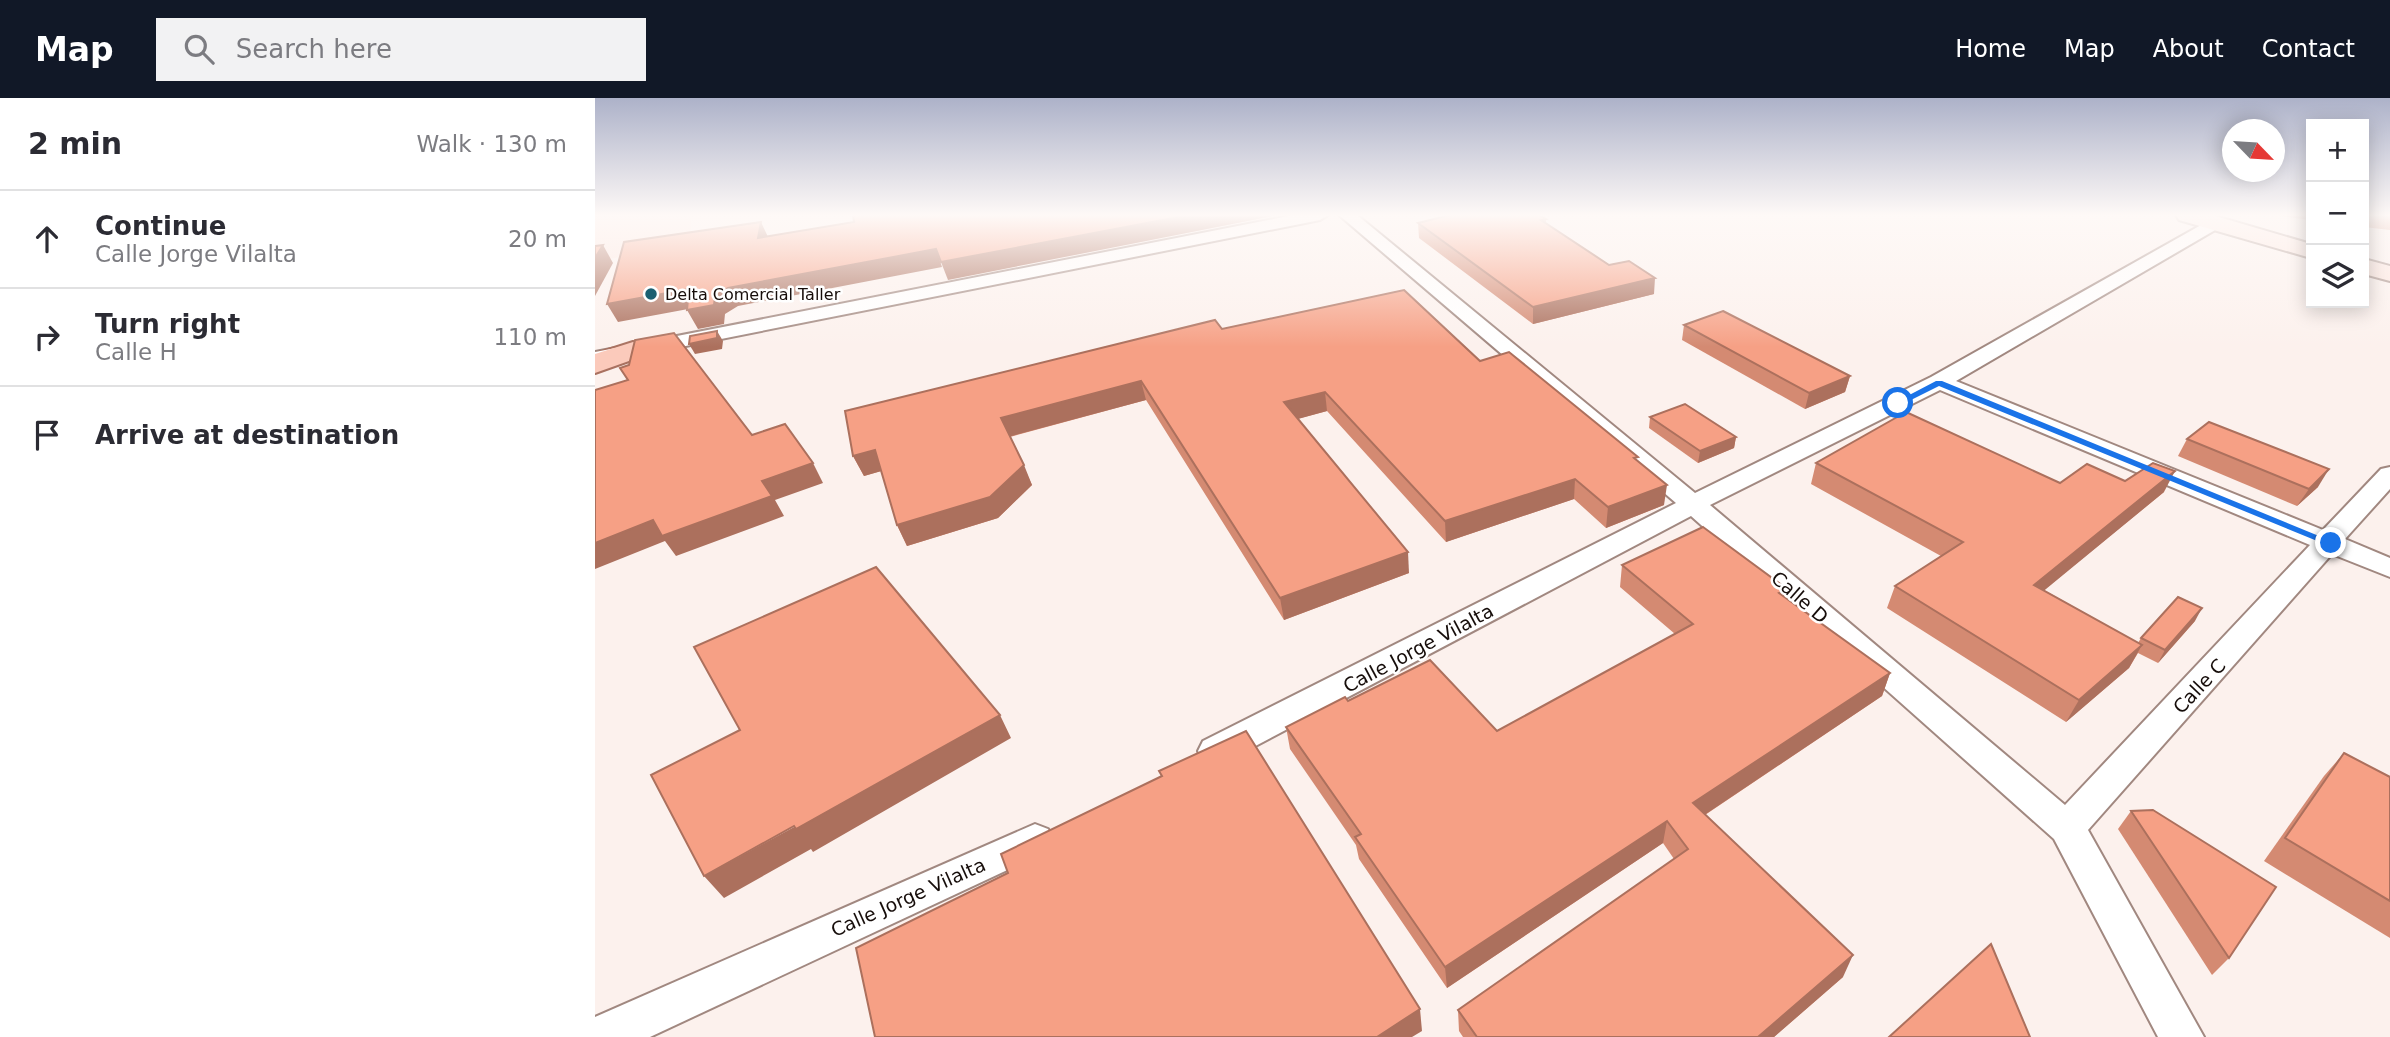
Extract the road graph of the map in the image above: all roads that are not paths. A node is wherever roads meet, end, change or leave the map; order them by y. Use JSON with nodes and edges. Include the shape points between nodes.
{"nodes":[{"id":1,"x":1099,"y":259,"type":"edge"},
{"id":2,"x":1399,"y":259,"type":"edge"},
{"id":3,"x":2137,"y":259,"type":"edge"},
{"id":4,"x":2369,"y":268,"type":"edge"},
{"id":5,"x":2390,"y":274,"type":"edge"},
{"id":6,"x":633,"y":351,"type":"junction"},
{"id":7,"x":595,"y":358,"type":"edge"},
{"id":8,"x":595,"y":364,"type":"edge"},
{"id":9,"x":1939,"y":383,"type":"junction"},
{"id":10,"x":2390,"y":474,"type":"edge"},
{"id":11,"x":1693,"y":504,"type":"junction"},
{"id":12,"x":2331,"y":543,"type":"junction"},
{"id":13,"x":2390,"y":568,"type":"edge"},
{"id":14,"x":1188,"y":764,"type":"edge"},
{"id":15,"x":2067,"y":828,"type":"junction"},
{"id":16,"x":1055,"y":830,"type":"edge"},
{"id":17,"x":601,"y":1037,"type":"edge"},
{"id":18,"x":2182,"y":1037,"type":"edge"}],
"edges":[{"from":1,"to":6,"type":"street"},
{"from":2,"to":11,"type":"street","name":"Calle D"},
{"from":3,"to":9,"type":"street","name":"Calle Jorge Vilalta"},
{"from":4,"to":5,"type":"main road"},
{"from":6,"to":7,"type":"street"},
{"from":6,"to":8,"type":"main road"},
{"from":9,"to":11,"type":"street","name":"Calle Jorge Vilalta"},
{"from":9,"to":12,"type":"street"},
{"from":10,"to":12,"type":"street","name":"Calle C"},
{"from":11,"to":14,"type":"street","name":"Calle Jorge Vilalta"},
{"from":11,"to":15,"type":"street","name":"Calle D"},
{"from":12,"to":13,"type":"street"},
{"from":12,"to":15,"type":"street","name":"Calle C"},
{"from":15,"to":18,"type":"street","name":"Calle D"},
{"from":16,"to":17,"type":"street","name":"Calle Jorge Vilalta"}]}
